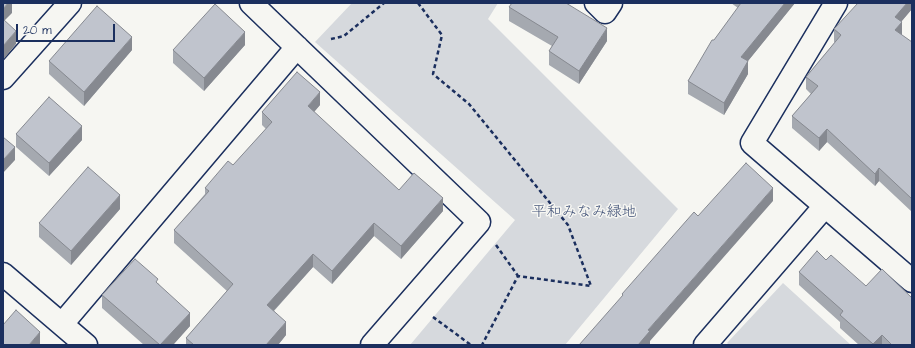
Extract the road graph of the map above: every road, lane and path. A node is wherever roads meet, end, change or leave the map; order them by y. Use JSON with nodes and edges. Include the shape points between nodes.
{"nodes":[{"id":1,"x":70,"y":3,"type":"edge"},
{"id":2,"x":251,"y":3,"type":"edge"},
{"id":3,"x":384,"y":3,"type":"edge"},
{"id":4,"x":418,"y":3,"type":"edge"},
{"id":5,"x":596,"y":3,"type":"edge"},
{"id":6,"x":611,"y":3,"type":"edge"},
{"id":7,"x":836,"y":3,"type":"edge"},
{"id":8,"x":297,"y":47,"type":"junction"},
{"id":9,"x":3,"y":78,"type":"edge"},
{"id":10,"x":825,"y":206,"type":"junction"},
{"id":11,"x":479,"y":222,"type":"junction"},
{"id":12,"x":3,"y":274,"type":"edge"},
{"id":13,"x":518,"y":276,"type":"junction"},
{"id":14,"x":912,"y":281,"type":"edge"},
{"id":15,"x":410,"y":301,"type":"junction"},
{"id":16,"x":62,"y":324,"type":"junction"},
{"id":17,"x":79,"y":343,"type":"edge"},
{"id":18,"x":372,"y":345,"type":"edge"},
{"id":19,"x":472,"y":345,"type":"edge"},
{"id":20,"x":482,"y":345,"type":"edge"},
{"id":21,"x":705,"y":345,"type":"edge"}],
"edges":[{"from":1,"to":9,"type":"street"},
{"from":2,"to":8,"type":"street"},
{"from":3,"to":8,"type":"path","via":[[344,36]]},
{"from":4,"to":13,"type":"path","via":[[442,35],[433,74],[469,104],[568,225],[591,286]]},
{"from":5,"to":6,"type":"street","via":[[605,12]]},
{"from":7,"to":10,"type":"street","via":[[752,143]]},
{"from":8,"to":11,"type":"street"},
{"from":8,"to":16,"type":"street"},
{"from":10,"to":14,"type":"street"},
{"from":10,"to":21,"type":"street"},
{"from":11,"to":13,"type":"path"},
{"from":11,"to":15,"type":"street"},
{"from":12,"to":16,"type":"street"},
{"from":13,"to":20,"type":"path"},
{"from":15,"to":18,"type":"street"},
{"from":15,"to":19,"type":"path"},
{"from":16,"to":17,"type":"street"}]}
